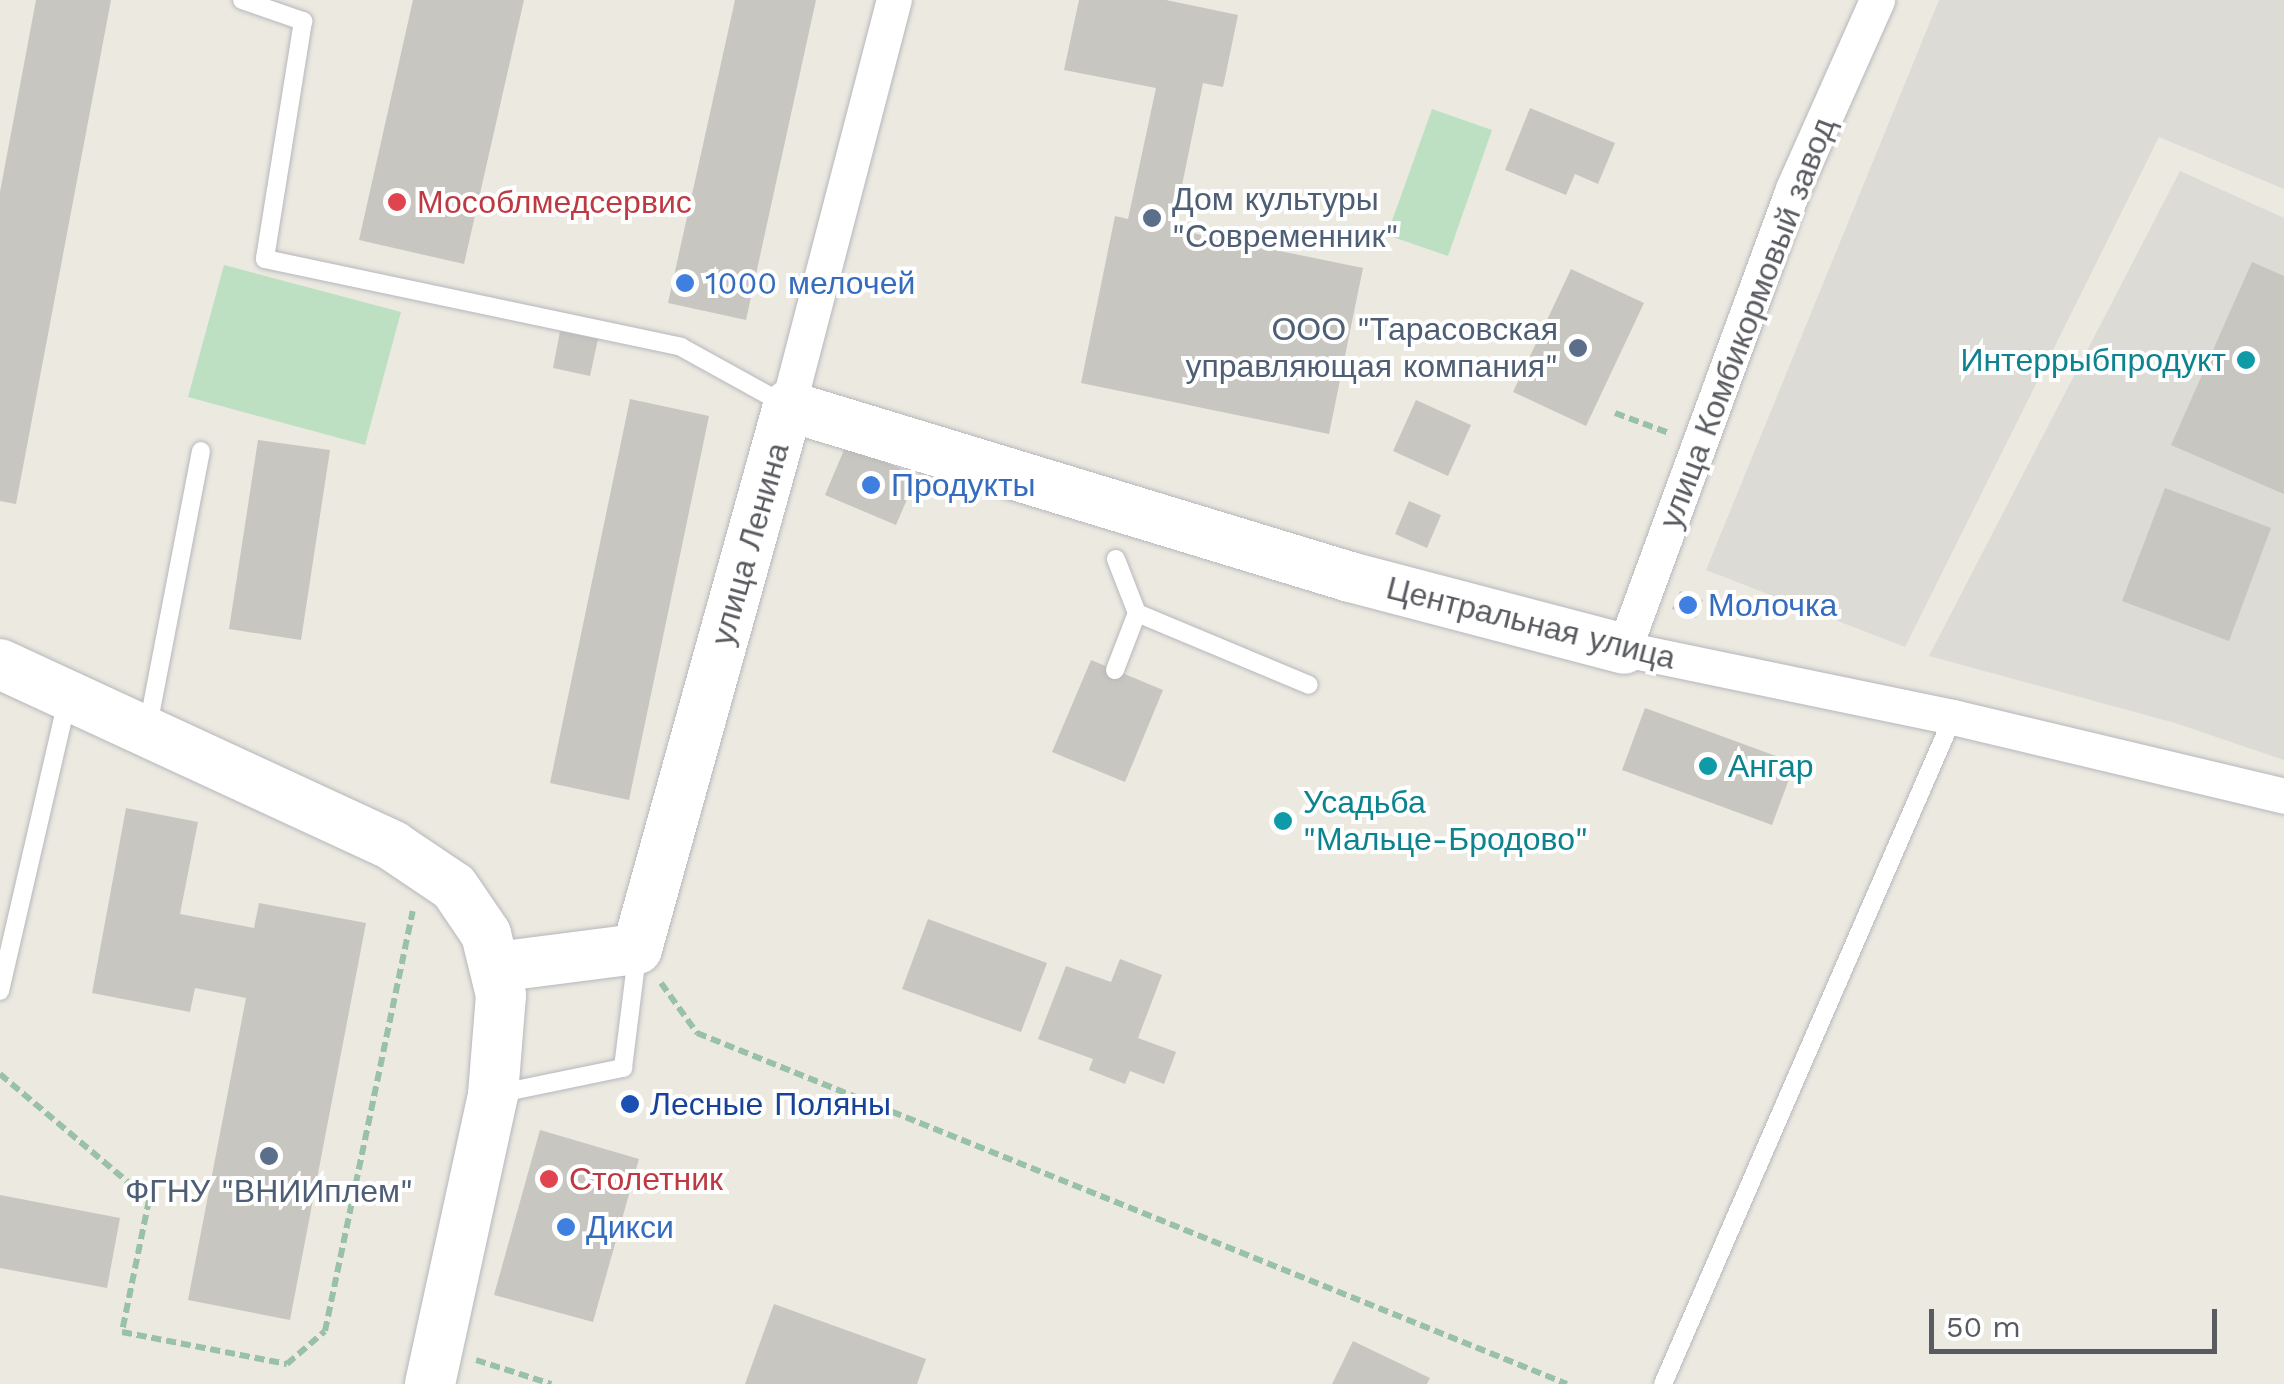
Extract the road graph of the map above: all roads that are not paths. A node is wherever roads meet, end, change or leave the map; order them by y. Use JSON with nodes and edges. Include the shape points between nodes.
{"nodes":[{"id":1,"x":242,"y":0,"type":"edge"},
{"id":2,"x":894,"y":0,"type":"edge"},
{"id":3,"x":1877,"y":0,"type":"edge"},
{"id":4,"x":788,"y":406,"type":"junction"},
{"id":5,"x":201,"y":451,"type":"dead end"},
{"id":6,"x":1116,"y":559,"type":"dead end"},
{"id":7,"x":1136,"y":613,"type":"junction"},
{"id":8,"x":1624,"y":649,"type":"junction"},
{"id":9,"x":0,"y":664,"type":"edge"},
{"id":10,"x":1115,"y":670,"type":"dead end"},
{"id":11,"x":1310,"y":685,"type":"dead end"},
{"id":12,"x":68,"y":695,"type":"junction"},
{"id":13,"x":1954,"y":717,"type":"junction"},
{"id":14,"x":147,"y":732,"type":"junction"},
{"id":15,"x":2284,"y":796,"type":"edge"},
{"id":16,"x":638,"y":949,"type":"junction"},
{"id":17,"x":496,"y":967,"type":"junction"},
{"id":18,"x":0,"y":991,"type":"edge"},
{"id":19,"x":492,"y":1094,"type":"junction"},
{"id":20,"x":430,"y":1384,"type":"edge"},
{"id":21,"x":1662,"y":1384,"type":"edge"}],
"edges":[{"from":1,"to":4,"type":"lane","via":[[304,21],[265,259],[681,347]]},
{"from":2,"to":4,"type":"street","name":"улица Ленина"},
{"from":3,"to":8,"type":"street","name":"улица Комбикормовый завод","via":[[1793,189]]},
{"from":4,"to":8,"type":"street","name":"Центральная улица","via":[[1350,577]]},
{"from":4,"to":16,"type":"street","name":"улица Ленина"},
{"from":5,"to":14,"type":"lane"},
{"from":6,"to":7,"type":"lane"},
{"from":7,"to":10,"type":"lane"},
{"from":7,"to":11,"type":"lane"},
{"from":8,"to":13,"type":"street","name":"Центральная улица"},
{"from":9,"to":12,"type":"street"},
{"from":12,"to":14,"type":"street"},
{"from":12,"to":18,"type":"lane"},
{"from":13,"to":15,"type":"street","name":"Центральная улица"},
{"from":13,"to":21,"type":"lane"},
{"from":14,"to":17,"type":"street","via":[[410,857],[454,887],[486,934]]},
{"from":16,"to":17,"type":"street"},
{"from":16,"to":19,"type":"lane","via":[[623,1068]]},
{"from":17,"to":19,"type":"street","via":[[501,994]]},
{"from":19,"to":20,"type":"street"}]}
